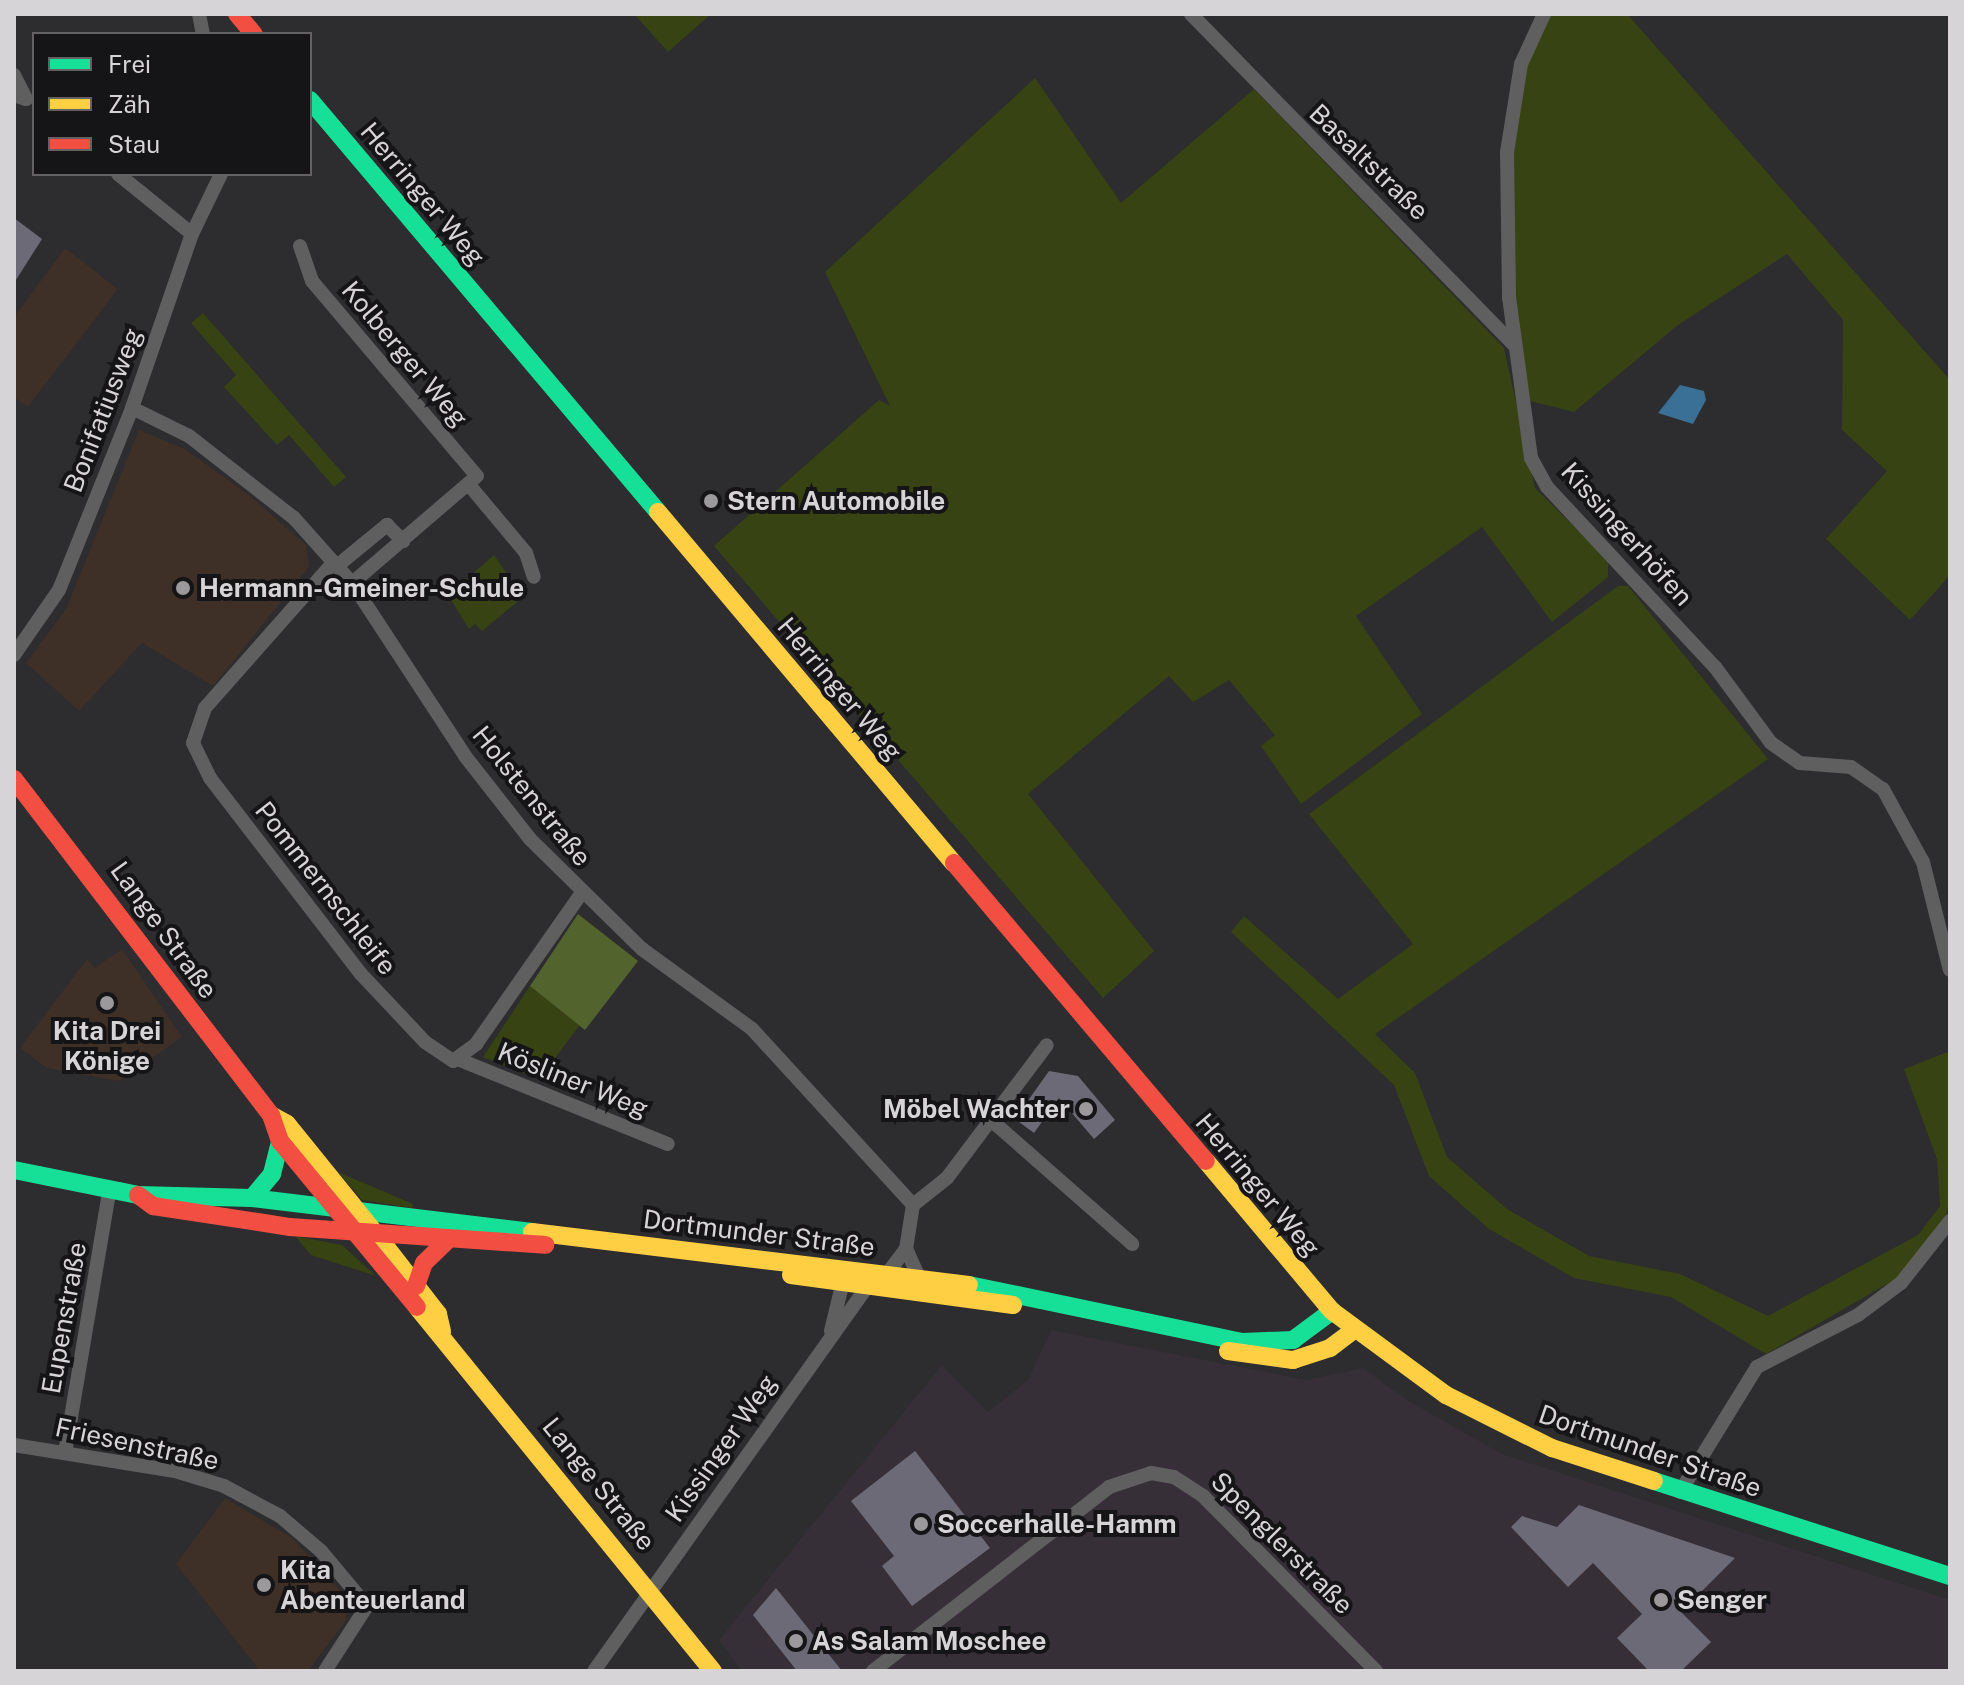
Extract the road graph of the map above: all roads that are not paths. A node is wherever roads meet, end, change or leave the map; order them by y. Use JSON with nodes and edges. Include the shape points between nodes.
{"nodes":[{"id":1,"x":237,"y":14,"type":"edge"},
{"id":2,"x":1191,"y":14,"type":"edge"},
{"id":3,"x":1544,"y":14,"type":"edge"},
{"id":4,"x":252,"y":32,"type":"edge"},
{"id":5,"x":14,"y":75,"type":"edge"},
{"id":6,"x":25,"y":100,"type":"edge"},
{"id":7,"x":312,"y":102,"type":"edge"},
{"id":8,"x":120,"y":176,"type":"edge"},
{"id":9,"x":220,"y":176,"type":"edge"},
{"id":10,"x":192,"y":234,"type":"junction"},
{"id":11,"x":300,"y":246,"type":"dead end"},
{"id":12,"x":1513,"y":344,"type":"junction"},
{"id":13,"x":132,"y":408,"type":"junction"},
{"id":14,"x":470,"y":486,"type":"junction"},
{"id":15,"x":403,"y":541,"type":"junction"},
{"id":16,"x":335,"y":564,"type":"junction"},
{"id":17,"x":534,"y":577,"type":"dead end"},
{"id":18,"x":352,"y":583,"type":"junction"},
{"id":19,"x":14,"y":655,"type":"edge"},
{"id":20,"x":14,"y":779,"type":"edge"},
{"id":21,"x":581,"y":894,"type":"junction"},
{"id":22,"x":1950,"y":970,"type":"edge"},
{"id":23,"x":1047,"y":1045,"type":"dead end"},
{"id":24,"x":460,"y":1060,"type":"junction"},
{"id":25,"x":271,"y":1115,"type":"junction"},
{"id":26,"x":991,"y":1120,"type":"junction"},
{"id":27,"x":280,"y":1141,"type":"junction"},
{"id":28,"x":668,"y":1144,"type":"dead end"},
{"id":29,"x":14,"y":1170,"type":"edge"},
{"id":30,"x":109,"y":1192,"type":"junction"},
{"id":31,"x":138,"y":1195,"type":"junction"},
{"id":32,"x":252,"y":1198,"type":"junction"},
{"id":33,"x":913,"y":1205,"type":"junction"},
{"id":34,"x":333,"y":1208,"type":"junction"},
{"id":35,"x":356,"y":1210,"type":"junction"},
{"id":36,"x":1950,"y":1221,"type":"edge"},
{"id":37,"x":352,"y":1232,"type":"junction"},
{"id":38,"x":376,"y":1234,"type":"junction"},
{"id":39,"x":448,"y":1240,"type":"junction"},
{"id":40,"x":1132,"y":1244,"type":"dead end"},
{"id":41,"x":906,"y":1249,"type":"junction"},
{"id":42,"x":844,"y":1275,"type":"junction"},
{"id":43,"x":877,"y":1277,"type":"junction"},
{"id":44,"x":920,"y":1280,"type":"junction"},
{"id":45,"x":416,"y":1286,"type":"junction"},
{"id":46,"x":1332,"y":1311,"type":"junction"},
{"id":47,"x":1355,"y":1329,"type":"junction"},
{"id":48,"x":831,"y":1331,"type":"junction"},
{"id":49,"x":442,"y":1332,"type":"junction"},
{"id":50,"x":14,"y":1445,"type":"edge"},
{"id":51,"x":65,"y":1453,"type":"junction"},
{"id":52,"x":1680,"y":1492,"type":"junction"},
{"id":53,"x":1950,"y":1576,"type":"edge"},
{"id":54,"x":652,"y":1592,"type":"junction"},
{"id":55,"x":325,"y":1671,"type":"edge"},
{"id":56,"x":594,"y":1671,"type":"edge"},
{"id":57,"x":713,"y":1671,"type":"edge"},
{"id":58,"x":873,"y":1671,"type":"edge"},
{"id":59,"x":1376,"y":1671,"type":"edge"}],
"edges":[{"from":1,"to":4,"type":"main road"},
{"from":2,"to":12,"type":"street","name":"Basaltstraße"},
{"from":3,"to":12,"type":"street","name":"Kissingerhöfen","via":[[1521,64],[1507,152]]},
{"from":5,"to":6,"type":"street"},
{"from":7,"to":46,"type":"main road","name":"Herringer Weg"},
{"from":8,"to":10,"type":"street"},
{"from":9,"to":10,"type":"street","name":"Bonifatiusweg"},
{"from":10,"to":13,"type":"street","name":"Bonifatiusweg"},
{"from":11,"to":14,"type":"street","name":"Kolberger Weg","via":[[312,281],[477,476]]},
{"from":12,"to":22,"type":"street","name":"Kissingerhöfen","via":[[1531,458],[1547,487],[1715,667],[1785,756],[1851,767],[1883,789],[1923,862]]},
{"from":13,"to":16,"type":"street","name":"Holstenstraße","via":[[189,436],[254,482]]},
{"from":13,"to":19,"type":"street","name":"Bonifatiusweg","via":[[59,590]]},
{"from":14,"to":15,"type":"street"},
{"from":14,"to":17,"type":"street","name":"Kolberger Weg","via":[[526,553]]},
{"from":15,"to":16,"type":"street","via":[[387,525]]},
{"from":15,"to":18,"type":"street"},
{"from":16,"to":18,"type":"street","name":"Holstenstraße"},
{"from":16,"to":24,"type":"street","name":"Pommernschleife","via":[[205,708],[193,743],[210,778],[361,974],[425,1042]]},
{"from":18,"to":21,"type":"street","name":"Holstenstraße","via":[[485,783]]},
{"from":20,"to":25,"type":"main road","name":"Lange Straße"},
{"from":21,"to":24,"type":"street"},
{"from":21,"to":33,"type":"street","name":"Holstenstraße","via":[[752,1029]]},
{"from":23,"to":26,"type":"street"},
{"from":24,"to":28,"type":"street","name":"Kösliner Weg"},
{"from":25,"to":27,"type":"main road","name":"Lange Straße"},
{"from":25,"to":35,"type":"main road","name":"Lange Straße","via":[[287,1124]]},
{"from":26,"to":33,"type":"street","via":[[947,1178]]},
{"from":26,"to":40,"type":"street"},
{"from":27,"to":32,"type":"main road","via":[[272,1174]]},
{"from":27,"to":34,"type":"main road","name":"Lange Straße"},
{"from":29,"to":30,"type":"main road","name":"Dortmunder Straße"},
{"from":30,"to":31,"type":"main road","name":"Dortmunder Straße"},
{"from":30,"to":51,"type":"street","name":"Eupenstraße"},
{"from":31,"to":32,"type":"main road","name":"Dortmunder Straße"},
{"from":31,"to":37,"type":"main road","name":"Dortmunder Straße","via":[[153,1206]]},
{"from":32,"to":34,"type":"main road","name":"Dortmunder Straße"},
{"from":33,"to":41,"type":"street","name":"Kissinger Weg"},
{"from":34,"to":35,"type":"main road","name":"Dortmunder Straße"},
{"from":34,"to":37,"type":"main road","name":"Lange Straße"},
{"from":35,"to":38,"type":"main road","name":"Lange Straße"},
{"from":35,"to":42,"type":"main road","name":"Dortmunder Straße"},
{"from":36,"to":52,"type":"street","via":[[1901,1283],[1858,1315],[1757,1367]]},
{"from":37,"to":38,"type":"main road","name":"Dortmunder Straße"},
{"from":37,"to":49,"type":"main road","name":"Lange Straße","via":[[423,1319]]},
{"from":38,"to":39,"type":"main road","name":"Dortmunder Straße"},
{"from":38,"to":45,"type":"main road","name":"Lange Straße"},
{"from":39,"to":42,"type":"main road","name":"Dortmunder Straße"},
{"from":39,"to":45,"type":"main road","via":[[424,1263]]},
{"from":41,"to":43,"type":"street","name":"Kissinger Weg"},
{"from":41,"to":44,"type":"street"},
{"from":42,"to":43,"type":"main road","name":"Dortmunder Straße"},
{"from":42,"to":48,"type":"street","name":"Kissinger Weg"},
{"from":43,"to":44,"type":"main road","name":"Dortmunder Straße"},
{"from":43,"to":47,"type":"main road","name":"Dortmunder Straße","via":[[1113,1323],[1262,1359],[1310,1357]]},
{"from":43,"to":48,"type":"street","name":"Kissinger Weg"},
{"from":44,"to":46,"type":"main road","name":"Dortmunder Straße","via":[[1102,1308],[1242,1342],[1293,1340]]},
{"from":45,"to":49,"type":"main road","name":"Lange Straße","via":[[438,1314]]},
{"from":46,"to":47,"type":"main road","name":"Dortmunder Straße"},
{"from":47,"to":52,"type":"main road","name":"Dortmunder Straße","via":[[1403,1368],[1488,1419]]},
{"from":48,"to":54,"type":"street","name":"Kissinger Weg"},
{"from":49,"to":54,"type":"main road","name":"Lange Straße"},
{"from":50,"to":51,"type":"street","name":"Friesenstraße"},
{"from":51,"to":55,"type":"street","name":"Friesenstraße","via":[[224,1486],[299,1530],[367,1606]]},
{"from":52,"to":53,"type":"main road","name":"Dortmunder Straße"},
{"from":54,"to":56,"type":"street","name":"Kissinger Weg"},
{"from":54,"to":57,"type":"main road","name":"Lange Straße"},
{"from":58,"to":59,"type":"street","name":"Spenglerstraße","via":[[1109,1487],[1151,1473],[1174,1477],[1203,1496]]}]}
